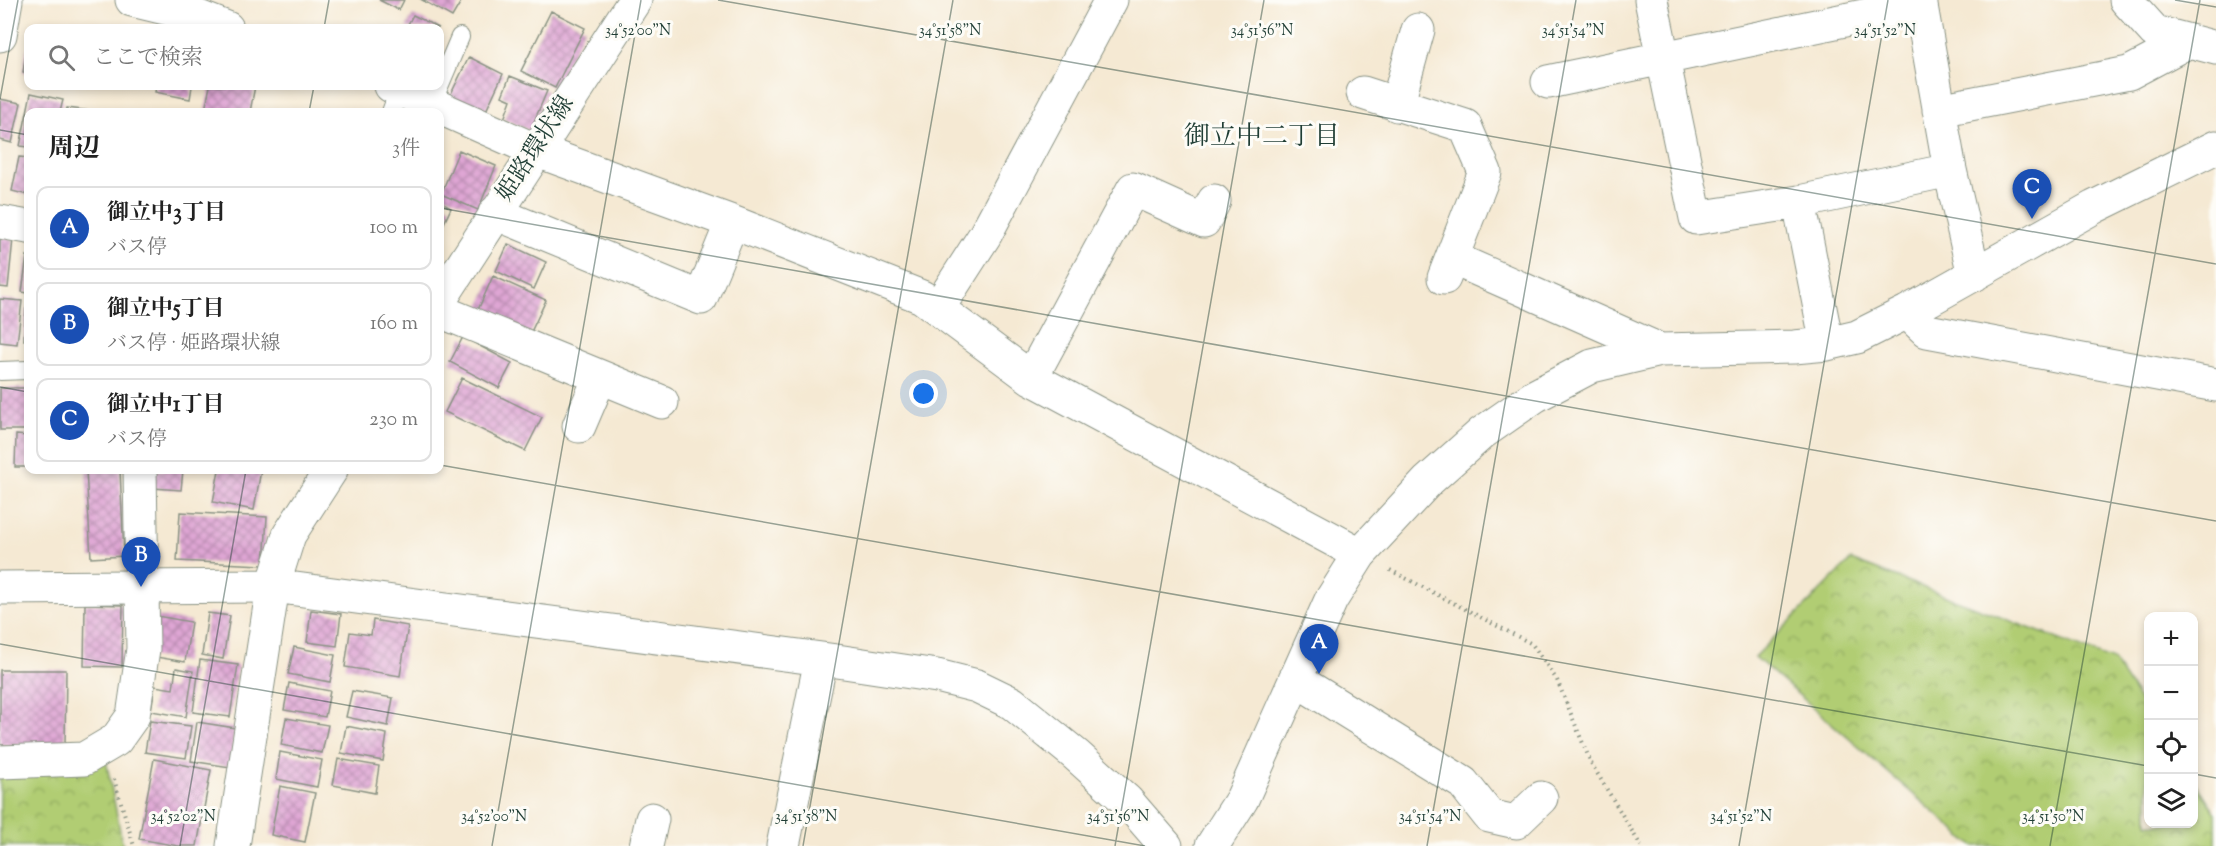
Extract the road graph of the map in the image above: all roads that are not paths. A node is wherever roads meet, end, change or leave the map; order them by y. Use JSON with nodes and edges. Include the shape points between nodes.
{"nodes":[{"id":1,"x":6,"y":0,"type":"edge"},
{"id":2,"x":132,"y":0,"type":"edge"},
{"id":3,"x":635,"y":0,"type":"edge"},
{"id":4,"x":1111,"y":0,"type":"edge"},
{"id":5,"x":1651,"y":0,"type":"edge"},
{"id":6,"x":2126,"y":0,"type":"edge"},
{"id":7,"x":1921,"y":2,"type":"edge"},
{"id":8,"x":199,"y":8,"type":"edge"},
{"id":9,"x":221,"y":24,"type":"edge"},
{"id":10,"x":1418,"y":30,"type":"dead end"},
{"id":11,"x":0,"y":34,"type":"edge"},
{"id":12,"x":460,"y":37,"type":"dead end"},
{"id":13,"x":2202,"y":45,"type":"edge"},
{"id":14,"x":1663,"y":58,"type":"junction"},
{"id":15,"x":444,"y":75,"type":"edge"},
{"id":16,"x":1548,"y":82,"type":"dead end"},
{"id":17,"x":438,"y":90,"type":"edge"},
{"id":18,"x":1363,"y":93,"type":"dead end"},
{"id":19,"x":394,"y":95,"type":"edge"},
{"id":20,"x":432,"y":103,"type":"junction"},
{"id":21,"x":1397,"y":105,"type":"junction"},
{"id":22,"x":443,"y":108,"type":"edge"},
{"id":23,"x":444,"y":108,"type":"edge"},
{"id":24,"x":1939,"y":110,"type":"junction"},
{"id":25,"x":2216,"y":147,"type":"edge"},
{"id":26,"x":535,"y":150,"type":"junction"},
{"id":27,"x":1950,"y":170,"type":"junction"},
{"id":28,"x":1214,"y":201,"type":"dead end"},
{"id":29,"x":1799,"y":202,"type":"junction"},
{"id":30,"x":495,"y":213,"type":"junction"},
{"id":31,"x":0,"y":222,"type":"edge"},
{"id":32,"x":732,"y":222,"type":"junction"},
{"id":33,"x":24,"y":226,"type":"edge"},
{"id":34,"x":1974,"y":275,"type":"junction"},
{"id":35,"x":444,"y":294,"type":"edge"},
{"id":36,"x":938,"y":308,"type":"junction"},
{"id":37,"x":1907,"y":312,"type":"junction"},
{"id":38,"x":444,"y":313,"type":"edge"},
{"id":39,"x":1827,"y":344,"type":"junction"},
{"id":40,"x":1660,"y":350,"type":"junction"},
{"id":41,"x":24,"y":370,"type":"edge"},
{"id":42,"x":0,"y":371,"type":"edge"},
{"id":43,"x":600,"y":377,"type":"junction"},
{"id":44,"x":1031,"y":378,"type":"junction"},
{"id":45,"x":2216,"y":385,"type":"edge"},
{"id":46,"x":662,"y":402,"type":"dead end"},
{"id":47,"x":579,"y":426,"type":"dead end"},
{"id":48,"x":140,"y":474,"type":"edge"},
{"id":49,"x":328,"y":474,"type":"edge"},
{"id":50,"x":1360,"y":554,"type":"junction"},
{"id":51,"x":273,"y":586,"type":"junction"},
{"id":52,"x":141,"y":587,"type":"junction"},
{"id":53,"x":0,"y":588,"type":"edge"},
{"id":54,"x":821,"y":659,"type":"junction"},
{"id":55,"x":1295,"y":679,"type":"junction"},
{"id":56,"x":0,"y":762,"type":"edge"},
{"id":57,"x":1541,"y":798,"type":"dead end"},
{"id":58,"x":1152,"y":841,"type":"edge"},
{"id":59,"x":233,"y":846,"type":"edge"},
{"id":60,"x":783,"y":846,"type":"edge"},
{"id":61,"x":1212,"y":846,"type":"edge"}],
"edges":[{"from":1,"to":11,"type":"street"},
{"from":2,"to":8,"type":"street"},
{"from":3,"to":26,"type":"street","name":"姫路環状線"},
{"from":4,"to":36,"type":"street","via":[[985,235]]},
{"from":5,"to":14,"type":"street"},
{"from":6,"to":13,"type":"street","via":[[2155,32]]},
{"from":7,"to":14,"type":"street"},
{"from":7,"to":24,"type":"street"},
{"from":8,"to":9,"type":"street"},
{"from":10,"to":21,"type":"street"},
{"from":12,"to":15,"type":"lane"},
{"from":13,"to":24,"type":"street","via":[[2129,73]]},
{"from":14,"to":16,"type":"street"},
{"from":14,"to":29,"type":"street","via":[[1696,218]]},
{"from":17,"to":20,"type":"lane"},
{"from":18,"to":21,"type":"street"},
{"from":19,"to":20,"type":"street"},
{"from":20,"to":22,"type":"street"},
{"from":21,"to":40,"type":"street","via":[[1465,126],[1485,172],[1448,268]]},
{"from":23,"to":26,"type":"street"},
{"from":24,"to":27,"type":"street"},
{"from":25,"to":34,"type":"street","via":[[2094,207]]},
{"from":26,"to":30,"type":"street","name":"姫路環状線"},
{"from":26,"to":32,"type":"street"},
{"from":27,"to":29,"type":"street"},
{"from":27,"to":34,"type":"street"},
{"from":28,"to":44,"type":"street","via":[[1204,221],[1133,189]]},
{"from":29,"to":39,"type":"street"},
{"from":30,"to":32,"type":"street","via":[[701,298]]},
{"from":30,"to":35,"type":"street","name":"姫路環状線"},
{"from":31,"to":33,"type":"street"},
{"from":32,"to":36,"type":"street","via":[[922,297]]},
{"from":34,"to":37,"type":"street"},
{"from":36,"to":44,"type":"street"},
{"from":37,"to":39,"type":"street","via":[[1857,337]]},
{"from":37,"to":45,"type":"street","via":[[1927,331]]},
{"from":38,"to":43,"type":"street"},
{"from":39,"to":40,"type":"street"},
{"from":40,"to":50,"type":"street","via":[[1592,366],[1536,396],[1482,433],[1428,481]]},
{"from":41,"to":42,"type":"lane"},
{"from":43,"to":46,"type":"street"},
{"from":43,"to":47,"type":"street"},
{"from":44,"to":50,"type":"street"},
{"from":48,"to":52,"type":"street"},
{"from":49,"to":51,"type":"street","via":[[289,535]]},
{"from":50,"to":55,"type":"street","via":[[1331,600]]},
{"from":51,"to":52,"type":"street"},
{"from":51,"to":54,"type":"street"},
{"from":51,"to":59,"type":"street"},
{"from":52,"to":53,"type":"street"},
{"from":52,"to":56,"type":"street","via":[[142,649],[133,716],[116,740],[84,759]]},
{"from":54,"to":58,"type":"street","via":[[937,676],[977,686],[1012,703],[1127,801]]},
{"from":54,"to":60,"type":"street"},
{"from":55,"to":57,"type":"street","via":[[1463,783],[1489,816],[1516,822]]},
{"from":55,"to":61,"type":"street","via":[[1242,799]]}]}
